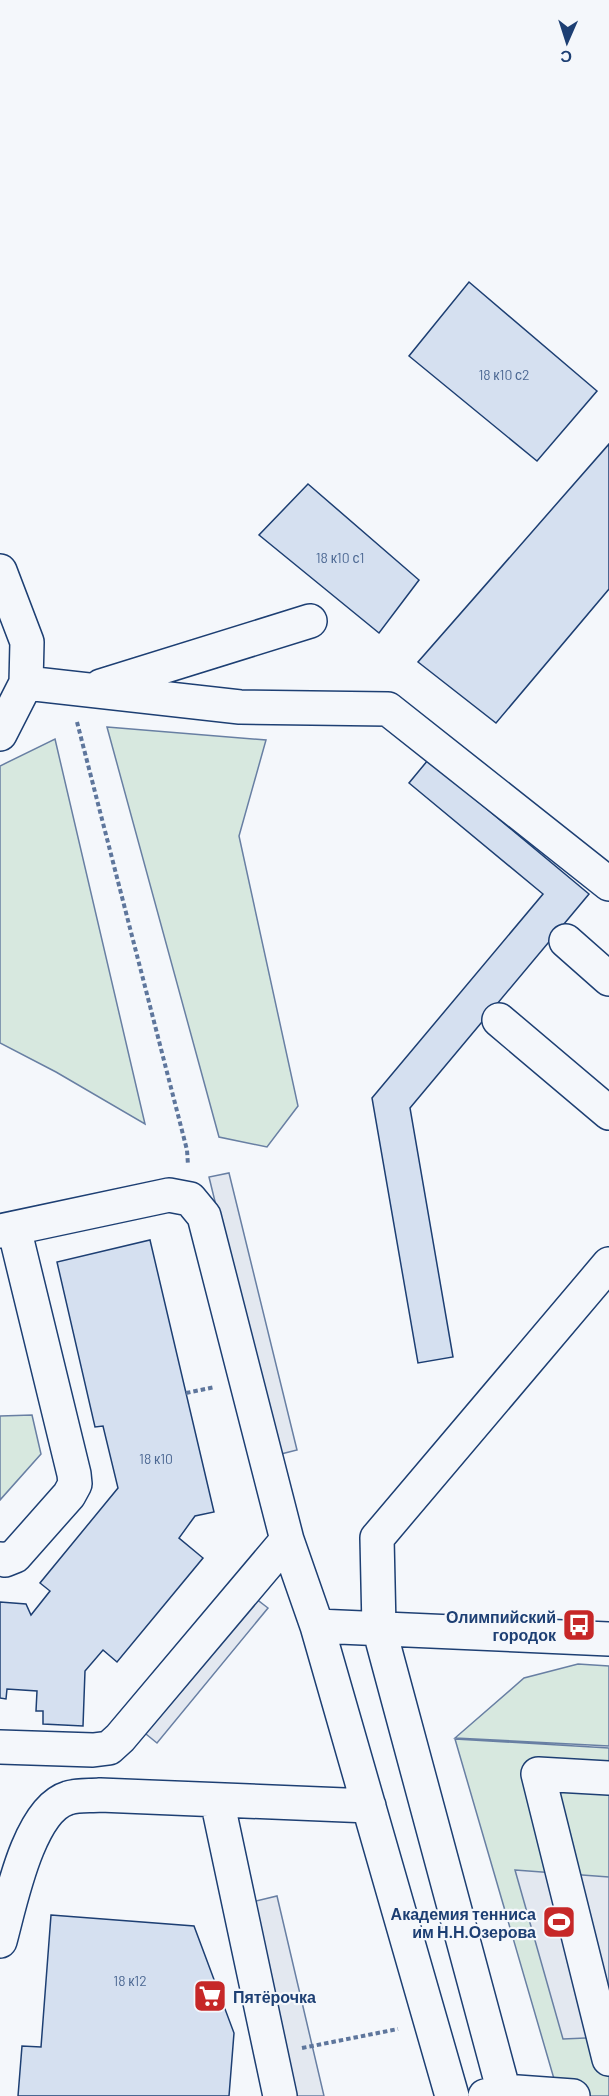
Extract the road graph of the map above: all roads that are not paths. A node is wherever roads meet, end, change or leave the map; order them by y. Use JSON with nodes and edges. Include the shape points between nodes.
{"nodes":[{"id":1,"x":0,"y":571,"type":"edge"},
{"id":2,"x":310,"y":621,"type":"dead end"},
{"id":3,"x":26,"y":683,"type":"junction"},
{"id":4,"x":78,"y":689,"type":"junction"},
{"id":5,"x":0,"y":734,"type":"edge"},
{"id":6,"x":609,"y":884,"type":"edge"},
{"id":7,"x":566,"y":941,"type":"dead end"},
{"id":8,"x":609,"y":979,"type":"edge"},
{"id":9,"x":499,"y":1020,"type":"dead end"},
{"id":10,"x":609,"y":1113,"type":"edge"},
{"id":11,"x":7,"y":1230,"type":"edge"},
{"id":12,"x":609,"y":1264,"type":"edge"},
{"id":13,"x":287,"y":1540,"type":"junction"},
{"id":14,"x":0,"y":1559,"type":"edge"},
{"id":15,"x":317,"y":1626,"type":"junction"},
{"id":16,"x":379,"y":1628,"type":"junction"},
{"id":17,"x":609,"y":1639,"type":"edge"},
{"id":18,"x":0,"y":1747,"type":"edge"},
{"id":19,"x":609,"y":1778,"type":"edge"},
{"id":20,"x":217,"y":1800,"type":"junction"},
{"id":21,"x":369,"y":1806,"type":"junction"},
{"id":22,"x":0,"y":1941,"type":"edge"},
{"id":23,"x":609,"y":2059,"type":"edge"},
{"id":24,"x":498,"y":2094,"type":"edge"},
{"id":25,"x":280,"y":2096,"type":"edge"},
{"id":26,"x":452,"y":2096,"type":"edge"},
{"id":27,"x":573,"y":2096,"type":"edge"}],
"edges":[{"from":1,"to":3,"type":"street","via":[[27,642]]},
{"from":2,"to":4,"type":"street"},
{"from":3,"to":4,"type":"street"},
{"from":3,"to":5,"type":"street"},
{"from":4,"to":6,"type":"street","via":[[240,707],[388,710]]},
{"from":7,"to":8,"type":"street"},
{"from":9,"to":10,"type":"street"},
{"from":11,"to":13,"type":"street","via":[[169,1195],[190,1199],[204,1216]]},
{"from":11,"to":14,"type":"street","via":[[75,1484],[15,1556]]},
{"from":12,"to":16,"type":"street","via":[[377,1538]]},
{"from":13,"to":15,"type":"street"},
{"from":13,"to":18,"type":"street","via":[[109,1748]]},
{"from":15,"to":16,"type":"street"},
{"from":15,"to":21,"type":"street"},
{"from":16,"to":17,"type":"street"},
{"from":16,"to":24,"type":"street"},
{"from":19,"to":23,"type":"street","via":[[538,1774]]},
{"from":20,"to":21,"type":"street"},
{"from":20,"to":22,"type":"street","via":[[100,1796],[67,1798],[48,1810],[19,1873]]},
{"from":20,"to":25,"type":"street"},
{"from":21,"to":26,"type":"street"},
{"from":24,"to":27,"type":"street"}]}
